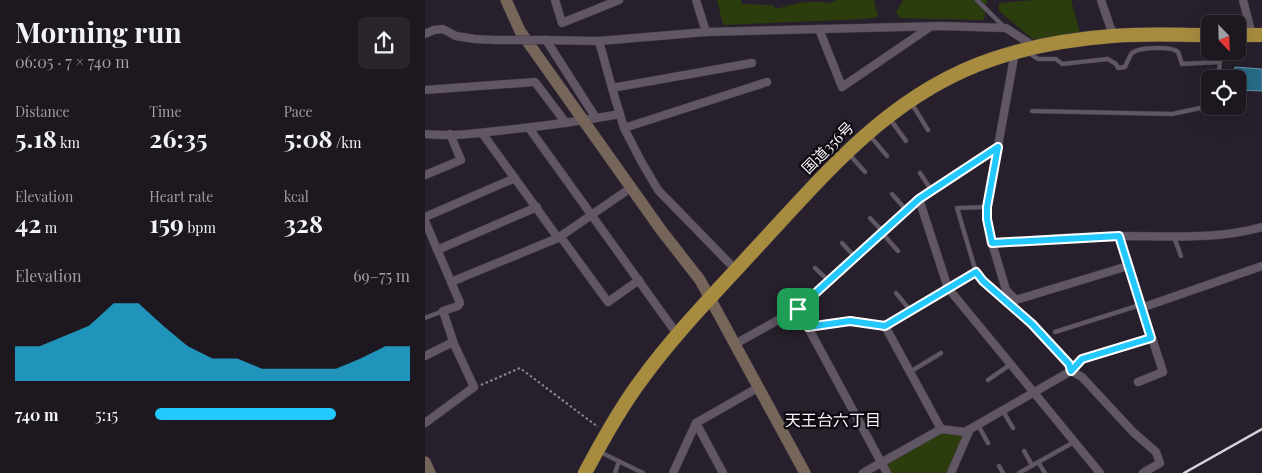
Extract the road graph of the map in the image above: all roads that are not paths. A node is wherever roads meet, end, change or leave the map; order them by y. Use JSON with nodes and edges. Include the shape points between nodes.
{"nodes":[{"id":1,"x":506,"y":0,"type":"edge"},
{"id":2,"x":555,"y":0,"type":"edge"},
{"id":3,"x":619,"y":0,"type":"edge"},
{"id":4,"x":696,"y":0,"type":"edge"},
{"id":5,"x":977,"y":0,"type":"edge"},
{"id":6,"x":1101,"y":0,"type":"edge"},
{"id":7,"x":1243,"y":0,"type":"edge"},
{"id":8,"x":930,"y":27,"type":"junction"},
{"id":9,"x":1006,"y":28,"type":"junction"},
{"id":10,"x":819,"y":29,"type":"junction"},
{"id":11,"x":706,"y":32,"type":"junction"},
{"id":12,"x":425,"y":34,"type":"edge"},
{"id":13,"x":1113,"y":35,"type":"junction"},
{"id":14,"x":1201,"y":35,"type":"edge"},
{"id":15,"x":1257,"y":35,"type":"edge"},
{"id":16,"x":544,"y":40,"type":"junction"},
{"id":17,"x":599,"y":41,"type":"junction"},
{"id":18,"x":1025,"y":50,"type":"junction"},
{"id":19,"x":1220,"y":62,"type":"joint"},
{"id":20,"x":752,"y":63,"type":"dead end"},
{"id":21,"x":1220,"y":70,"type":"edge"},
{"id":22,"x":767,"y":82,"type":"dead end"},
{"id":23,"x":612,"y":88,"type":"junction"},
{"id":24,"x":425,"y":90,"type":"edge"},
{"id":25,"x":909,"y":101,"type":"junction"},
{"id":26,"x":1201,"y":108,"type":"edge"},
{"id":27,"x":1032,"y":111,"type":"dead end"},
{"id":28,"x":620,"y":114,"type":"junction"},
{"id":29,"x":888,"y":116,"type":"junction"},
{"id":30,"x":597,"y":118,"type":"junction"},
{"id":31,"x":583,"y":120,"type":"junction"},
{"id":32,"x":566,"y":123,"type":"junction"},
{"id":33,"x":529,"y":128,"type":"junction"},
{"id":34,"x":624,"y":128,"type":"junction"},
{"id":35,"x":928,"y":130,"type":"dead end"},
{"id":36,"x":867,"y":132,"type":"junction"},
{"id":37,"x":482,"y":133,"type":"junction"},
{"id":38,"x":425,"y":134,"type":"edge"},
{"id":39,"x":450,"y":134,"type":"junction"},
{"id":40,"x":907,"y":142,"type":"dead end"},
{"id":41,"x":998,"y":147,"type":"junction"},
{"id":42,"x":847,"y":151,"type":"junction"},
{"id":43,"x":887,"y":156,"type":"dead end"},
{"id":44,"x":865,"y":172,"type":"dead end"},
{"id":45,"x":920,"y":173,"type":"dead end"},
{"id":46,"x":425,"y":175,"type":"edge"},
{"id":47,"x":515,"y":178,"type":"junction"},
{"id":48,"x":631,"y":188,"type":"junction"},
{"id":49,"x":932,"y":191,"type":"junction"},
{"id":50,"x":892,"y":194,"type":"dead end"},
{"id":51,"x":919,"y":199,"type":"junction"},
{"id":52,"x":537,"y":207,"type":"junction"},
{"id":53,"x":987,"y":207,"type":"junction"},
{"id":54,"x":907,"y":211,"type":"junction"},
{"id":55,"x":592,"y":215,"type":"junction"},
{"id":56,"x":425,"y":217,"type":"edge"},
{"id":57,"x":870,"y":218,"type":"dead end"},
{"id":58,"x":425,"y":221,"type":"edge"},
{"id":59,"x":1262,"y":227,"type":"edge"},
{"id":60,"x":882,"y":232,"type":"junction"},
{"id":61,"x":1119,"y":236,"type":"junction"},
{"id":62,"x":1174,"y":236,"type":"junction"},
{"id":63,"x":559,"y":237,"type":"junction"},
{"id":64,"x":841,"y":243,"type":"dead end"},
{"id":65,"x":992,"y":243,"type":"junction"},
{"id":66,"x":437,"y":250,"type":"junction"},
{"id":67,"x":898,"y":251,"type":"dead end"},
{"id":68,"x":1181,"y":256,"type":"dead end"},
{"id":69,"x":855,"y":257,"type":"junction"},
{"id":70,"x":1128,"y":266,"type":"junction"},
{"id":71,"x":1262,"y":266,"type":"edge"},
{"id":72,"x":815,"y":268,"type":"dead end"},
{"id":73,"x":736,"y":270,"type":"junction"},
{"id":74,"x":976,"y":272,"type":"junction"},
{"id":75,"x":639,"y":280,"type":"junction"},
{"id":76,"x":829,"y":281,"type":"junction"},
{"id":77,"x":451,"y":282,"type":"junction"},
{"id":78,"x":948,"y":288,"type":"junction"},
{"id":79,"x":896,"y":293,"type":"dead end"},
{"id":80,"x":711,"y":299,"type":"junction"},
{"id":81,"x":1141,"y":306,"type":"junction"},
{"id":82,"x":798,"y":309,"type":"junction"},
{"id":83,"x":911,"y":310,"type":"junction"},
{"id":84,"x":443,"y":311,"type":"junction"},
{"id":85,"x":425,"y":318,"type":"edge"},
{"id":86,"x":885,"y":326,"type":"junction"},
{"id":87,"x":808,"y":327,"type":"junction"},
{"id":88,"x":1055,"y":332,"type":"dead end"},
{"id":89,"x":677,"y":334,"type":"junction"},
{"id":90,"x":1151,"y":338,"type":"junction"},
{"id":91,"x":453,"y":342,"type":"junction"},
{"id":92,"x":735,"y":344,"type":"junction"},
{"id":93,"x":941,"y":353,"type":"dead end"},
{"id":94,"x":425,"y":356,"type":"edge"},
{"id":95,"x":1011,"y":364,"type":"junction"},
{"id":96,"x":1071,"y":371,"type":"junction"},
{"id":97,"x":909,"y":372,"type":"junction"},
{"id":98,"x":989,"y":380,"type":"dead end"},
{"id":99,"x":1138,"y":382,"type":"dead end"},
{"id":100,"x":759,"y":387,"type":"junction"},
{"id":101,"x":1035,"y":393,"type":"junction"},
{"id":102,"x":1003,"y":411,"type":"junction"},
{"id":103,"x":425,"y":423,"type":"edge"},
{"id":104,"x":696,"y":423,"type":"junction"},
{"id":105,"x":978,"y":425,"type":"junction"},
{"id":106,"x":1013,"y":428,"type":"dead end"},
{"id":107,"x":941,"y":429,"type":"junction"},
{"id":108,"x":970,"y":429,"type":"junction"},
{"id":109,"x":1074,"y":442,"type":"junction"},
{"id":110,"x":988,"y":443,"type":"dead end"},
{"id":111,"x":597,"y":451,"type":"junction"},
{"id":112,"x":1024,"y":452,"type":"dead end"},
{"id":113,"x":619,"y":461,"type":"junction"},
{"id":114,"x":425,"y":462,"type":"edge"},
{"id":115,"x":1038,"y":462,"type":"junction"},
{"id":116,"x":881,"y":463,"type":"junction"},
{"id":117,"x":999,"y":466,"type":"dead end"},
{"id":118,"x":1032,"y":466,"type":"junction"},
{"id":119,"x":430,"y":473,"type":"edge"},
{"id":120,"x":585,"y":473,"type":"edge"},
{"id":121,"x":615,"y":473,"type":"edge"},
{"id":122,"x":643,"y":473,"type":"edge"},
{"id":123,"x":673,"y":473,"type":"edge"},
{"id":124,"x":723,"y":473,"type":"edge"},
{"id":125,"x":805,"y":473,"type":"edge"},
{"id":126,"x":863,"y":473,"type":"edge"},
{"id":127,"x":887,"y":473,"type":"edge"},
{"id":128,"x":951,"y":473,"type":"edge"},
{"id":129,"x":1003,"y":473,"type":"edge"},
{"id":130,"x":1019,"y":473,"type":"edge"},
{"id":131,"x":1045,"y":473,"type":"edge"},
{"id":132,"x":1099,"y":473,"type":"edge"},
{"id":133,"x":1143,"y":473,"type":"edge"}],
"edges":[{"from":1,"to":31,"type":"street","via":[[520,31]]},
{"from":2,"to":3,"type":"street","via":[[562,23]]},
{"from":4,"to":11,"type":"street"},
{"from":5,"to":9,"type":"lane"},
{"from":6,"to":13,"type":"street"},
{"from":7,"to":15,"type":"street"},
{"from":8,"to":9,"type":"street"},
{"from":8,"to":10,"type":"street"},
{"from":8,"to":10,"type":"street","via":[[842,87]]},
{"from":9,"to":18,"type":"street"},
{"from":10,"to":11,"type":"street"},
{"from":11,"to":17,"type":"street"},
{"from":12,"to":16,"type":"street","bridge":true,"via":[[443,28],[456,36],[475,39]]},
{"from":13,"to":14,"type":"highway","name":"国道356号"},
{"from":13,"to":18,"type":"highway","name":"国道356号"},
{"from":16,"to":17,"type":"street"},
{"from":16,"to":30,"type":"street"},
{"from":17,"to":23,"type":"street"},
{"from":18,"to":19,"type":"lane","via":[[1038,59],[1056,59],[1062,64],[1109,59],[1118,68],[1125,67],[1133,53],[1145,49],[1175,49],[1182,64]]},
{"from":18,"to":25,"type":"highway","name":"国道356号","via":[[963,71]]},
{"from":18,"to":41,"type":"street"},
{"from":19,"to":21,"type":"lane"},
{"from":20,"to":23,"type":"street"},
{"from":22,"to":34,"type":"street"},
{"from":23,"to":28,"type":"street"},
{"from":24,"to":32,"type":"street","via":[[535,82]]},
{"from":25,"to":29,"type":"highway","name":"国道356号"},
{"from":25,"to":35,"type":"lane"},
{"from":26,"to":27,"type":"lane","via":[[1172,114]]},
{"from":28,"to":30,"type":"street"},
{"from":28,"to":34,"type":"street"},
{"from":29,"to":36,"type":"highway","name":"国道356号"},
{"from":29,"to":40,"type":"lane"},
{"from":30,"to":31,"type":"street"},
{"from":31,"to":32,"type":"street"},
{"from":31,"to":48,"type":"street"},
{"from":32,"to":33,"type":"street"},
{"from":33,"to":37,"type":"street"},
{"from":33,"to":55,"type":"street"},
{"from":34,"to":73,"type":"street","via":[[657,190]]},
{"from":36,"to":42,"type":"highway","name":"国道356号"},
{"from":36,"to":43,"type":"lane"},
{"from":37,"to":39,"type":"street"},
{"from":37,"to":47,"type":"street"},
{"from":38,"to":39,"type":"street"},
{"from":39,"to":46,"type":"street","via":[[461,160]]},
{"from":41,"to":49,"type":"street"},
{"from":41,"to":53,"type":"street"},
{"from":42,"to":44,"type":"lane"},
{"from":42,"to":73,"type":"highway","name":"国道356号"},
{"from":45,"to":49,"type":"lane"},
{"from":47,"to":52,"type":"street"},
{"from":47,"to":56,"type":"street"},
{"from":48,"to":55,"type":"street"},
{"from":48,"to":80,"type":"street"},
{"from":49,"to":51,"type":"street"},
{"from":50,"to":54,"type":"lane"},
{"from":51,"to":54,"type":"street"},
{"from":51,"to":78,"type":"street"},
{"from":52,"to":63,"type":"street"},
{"from":52,"to":66,"type":"street"},
{"from":53,"to":65,"type":"street"},
{"from":53,"to":74,"type":"lane","via":[[957,208]]},
{"from":54,"to":60,"type":"street"},
{"from":55,"to":63,"type":"street"},
{"from":55,"to":75,"type":"street"},
{"from":57,"to":60,"type":"lane"},
{"from":58,"to":66,"type":"street"},
{"from":59,"to":62,"type":"street","via":[[1209,237]]},
{"from":60,"to":67,"type":"lane"},
{"from":60,"to":69,"type":"street"},
{"from":61,"to":62,"type":"street"},
{"from":61,"to":65,"type":"street"},
{"from":61,"to":70,"type":"street"},
{"from":62,"to":68,"type":"lane"},
{"from":63,"to":75,"type":"street","via":[[608,302]]},
{"from":63,"to":77,"type":"street"},
{"from":64,"to":69,"type":"lane"},
{"from":65,"to":70,"type":"street","via":[[1006,290],[1016,300]]},
{"from":66,"to":77,"type":"street"},
{"from":69,"to":76,"type":"street"},
{"from":70,"to":81,"type":"street"},
{"from":71,"to":81,"type":"street"},
{"from":72,"to":76,"type":"lane"},
{"from":73,"to":80,"type":"highway","name":"国道356号"},
{"from":74,"to":78,"type":"street"},
{"from":74,"to":96,"type":"street","via":[[1032,324],[1069,364]]},
{"from":75,"to":89,"type":"street"},
{"from":76,"to":82,"type":"street"},
{"from":77,"to":84,"type":"street","via":[[460,303]]},
{"from":78,"to":83,"type":"street"},
{"from":78,"to":95,"type":"street"},
{"from":79,"to":83,"type":"lane"},
{"from":80,"to":89,"type":"highway","name":"国道356号"},
{"from":80,"to":92,"type":"street"},
{"from":81,"to":88,"type":"lane"},
{"from":81,"to":90,"type":"street"},
{"from":82,"to":87,"type":"street"},
{"from":82,"to":92,"type":"street"},
{"from":83,"to":86,"type":"street"},
{"from":84,"to":85,"type":"lane"},
{"from":84,"to":91,"type":"street"},
{"from":86,"to":87,"type":"street","via":[[850,321]]},
{"from":86,"to":97,"type":"street"},
{"from":87,"to":116,"type":"street"},
{"from":89,"to":111,"type":"highway","name":"国道356号","via":[[641,380]]},
{"from":90,"to":96,"type":"lane","via":[[1082,359]]},
{"from":90,"to":99,"type":"street","via":[[1163,372]]},
{"from":91,"to":94,"type":"street"},
{"from":91,"to":103,"type":"street","via":[[474,387]]},
{"from":92,"to":100,"type":"street"},
{"from":93,"to":97,"type":"lane"},
{"from":95,"to":98,"type":"lane"},
{"from":95,"to":101,"type":"street"},
{"from":96,"to":101,"type":"street"},
{"from":96,"to":133,"type":"street","via":[[1083,377],[1133,432],[1156,452],[1160,463]]},
{"from":97,"to":107,"type":"street"},
{"from":100,"to":104,"type":"street"},
{"from":100,"to":125,"type":"street"},
{"from":101,"to":102,"type":"street"},
{"from":101,"to":109,"type":"street"},
{"from":102,"to":105,"type":"street"},
{"from":102,"to":106,"type":"lane"},
{"from":104,"to":123,"type":"street"},
{"from":104,"to":124,"type":"street"},
{"from":105,"to":108,"type":"street"},
{"from":105,"to":110,"type":"lane"},
{"from":107,"to":108,"type":"street","via":[[965,432]]},
{"from":107,"to":116,"type":"street"},
{"from":108,"to":128,"type":"street"},
{"from":109,"to":115,"type":"lane"},
{"from":109,"to":132,"type":"street"},
{"from":111,"to":113,"type":"lane"},
{"from":111,"to":120,"type":"highway","name":"国道356号"},
{"from":112,"to":118,"type":"lane"},
{"from":113,"to":121,"type":"lane"},
{"from":113,"to":122,"type":"lane"},
{"from":114,"to":119,"type":"street"},
{"from":115,"to":118,"type":"lane"},
{"from":115,"to":131,"type":"lane"},
{"from":116,"to":126,"type":"street"},
{"from":116,"to":127,"type":"street"},
{"from":117,"to":129,"type":"lane"},
{"from":118,"to":130,"type":"lane"}]}
